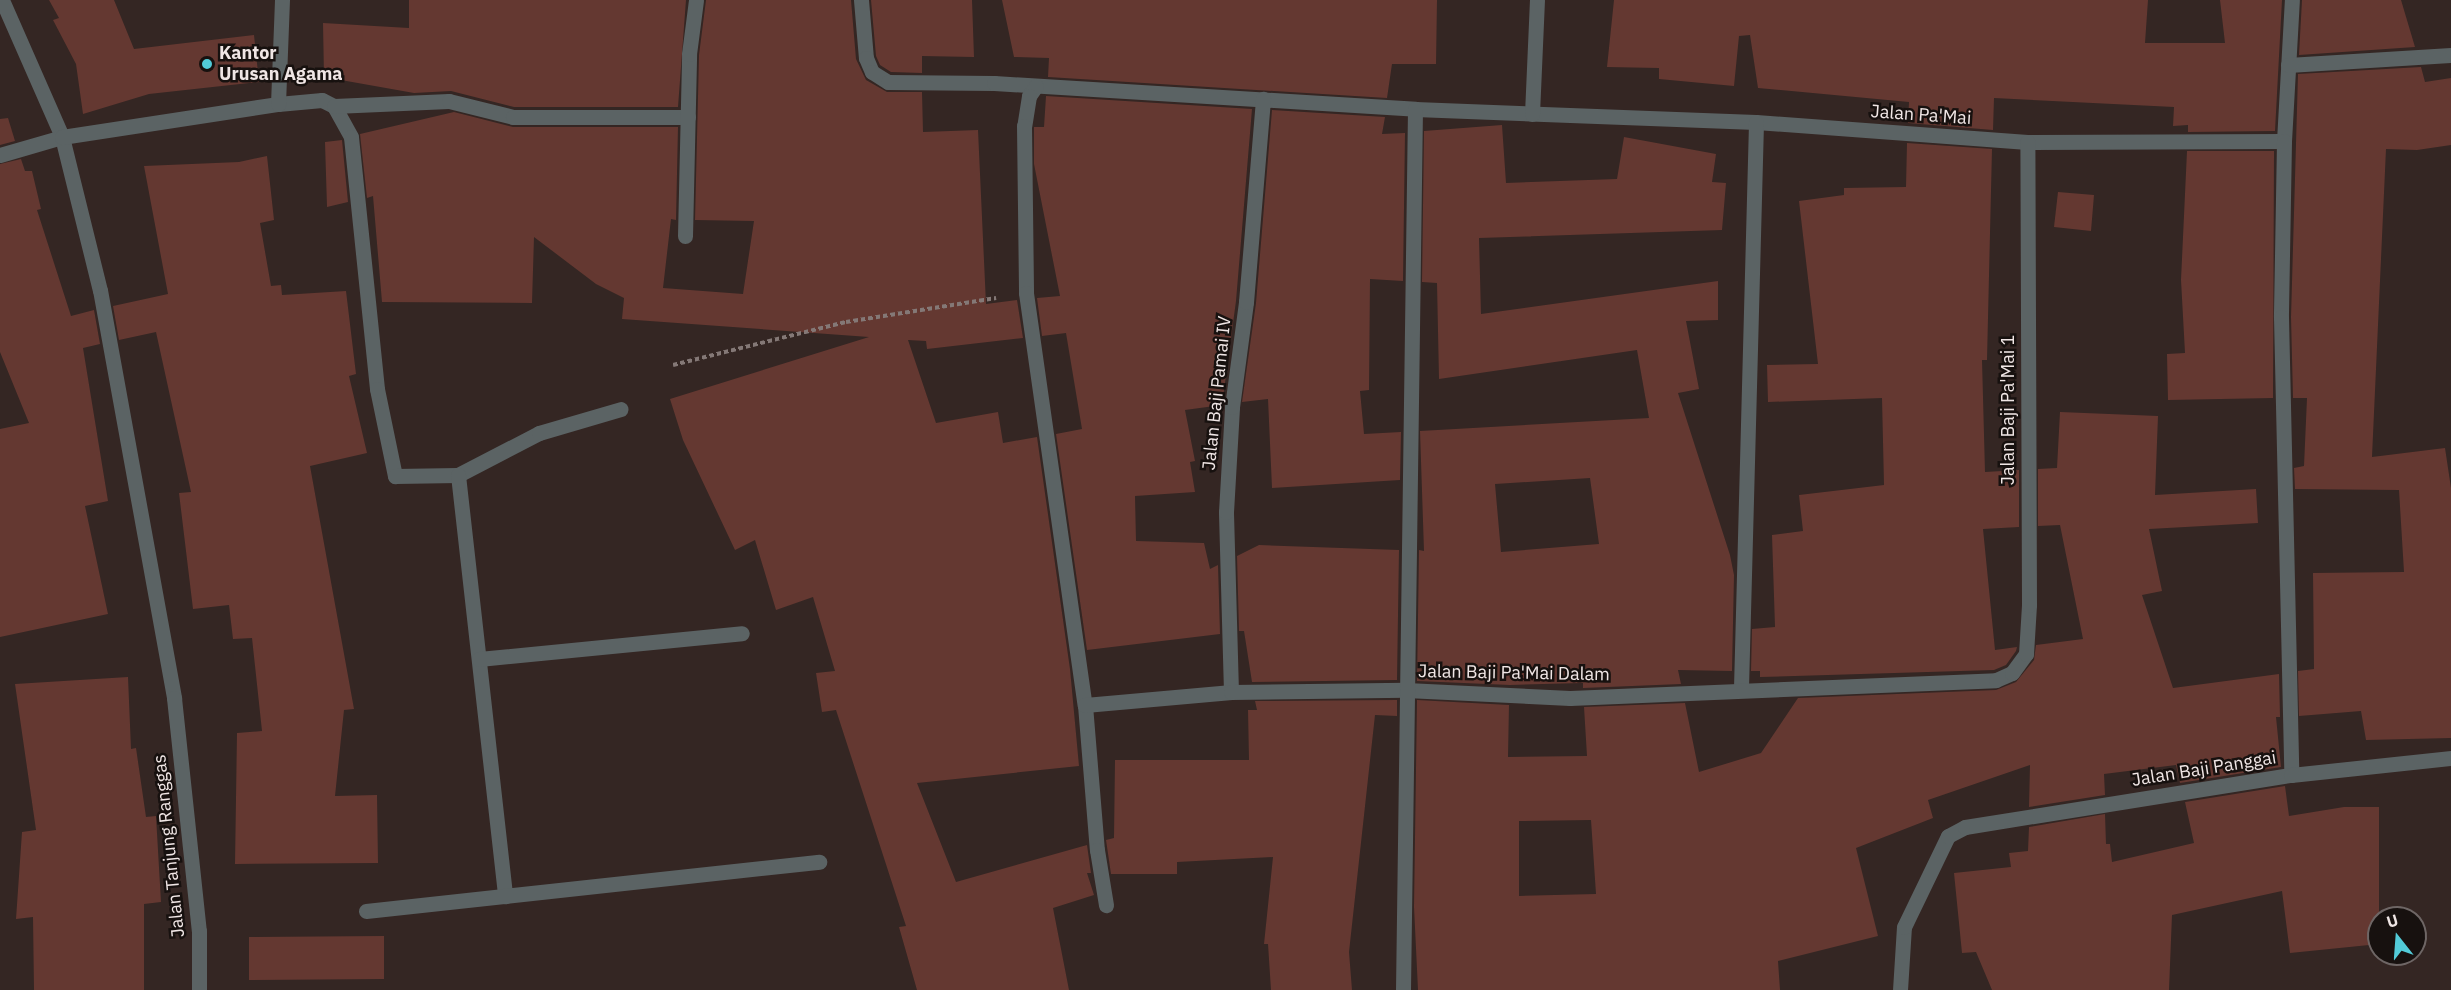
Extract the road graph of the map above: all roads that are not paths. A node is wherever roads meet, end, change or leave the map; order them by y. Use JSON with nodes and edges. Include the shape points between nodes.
{"nodes":[{"id":1,"x":2,"y":0,"type":"edge"},
{"id":2,"x":282,"y":0,"type":"edge"},
{"id":3,"x":696,"y":0,"type":"edge"},
{"id":4,"x":861,"y":0,"type":"edge"},
{"id":5,"x":1537,"y":0,"type":"edge"},
{"id":6,"x":2292,"y":0,"type":"edge"},
{"id":7,"x":2451,"y":55,"type":"edge"},
{"id":8,"x":2288,"y":64,"type":"junction"},
{"id":9,"x":1036,"y":86,"type":"junction"},
{"id":10,"x":1263,"y":99,"type":"junction"},
{"id":11,"x":278,"y":104,"type":"junction"},
{"id":12,"x":334,"y":106,"type":"junction"},
{"id":13,"x":1415,"y":109,"type":"junction"},
{"id":14,"x":1532,"y":114,"type":"junction"},
{"id":15,"x":688,"y":117,"type":"junction"},
{"id":16,"x":1756,"y":122,"type":"junction"},
{"id":17,"x":62,"y":137,"type":"junction"},
{"id":18,"x":2284,"y":141,"type":"junction"},
{"id":19,"x":2027,"y":142,"type":"junction"},
{"id":20,"x":0,"y":155,"type":"edge"},
{"id":21,"x":686,"y":236,"type":"dead end"},
{"id":22,"x":621,"y":409,"type":"dead end"},
{"id":23,"x":458,"y":475,"type":"junction"},
{"id":24,"x":742,"y":633,"type":"dead end"},
{"id":25,"x":478,"y":659,"type":"junction"},
{"id":26,"x":2012,"y":673,"type":"joint"},
{"id":27,"x":1741,"y":688,"type":"junction"},
{"id":28,"x":1406,"y":690,"type":"junction"},
{"id":29,"x":1231,"y":692,"type":"junction"},
{"id":30,"x":1085,"y":705,"type":"junction"},
{"id":31,"x":2451,"y":759,"type":"edge"},
{"id":32,"x":2291,"y":776,"type":"junction"},
{"id":33,"x":819,"y":862,"type":"dead end"},
{"id":34,"x":505,"y":896,"type":"junction"},
{"id":35,"x":1106,"y":905,"type":"dead end"},
{"id":36,"x":366,"y":910,"type":"dead end"},
{"id":37,"x":200,"y":990,"type":"edge"},
{"id":38,"x":1404,"y":990,"type":"edge"},
{"id":39,"x":1900,"y":990,"type":"edge"}],
"edges":[{"from":1,"to":17,"type":"street","name":"Jalan Tanjung Ranggas"},
{"from":2,"to":11,"type":"street"},
{"from":3,"to":15,"type":"street","via":[[688,54]]},
{"from":4,"to":9,"type":"street","name":"Jalan Pa'Mai","via":[[866,58],[872,72],[888,82]]},
{"from":5,"to":14,"type":"street"},
{"from":6,"to":8,"type":"street"},
{"from":7,"to":8,"type":"street"},
{"from":8,"to":18,"type":"street"},
{"from":9,"to":10,"type":"street","name":"Jalan Pa'Mai"},
{"from":9,"to":30,"type":"street","via":[[1029,96],[1024,126],[1026,293]]},
{"from":10,"to":13,"type":"street","name":"Jalan Pa'Mai"},
{"from":10,"to":29,"type":"street","name":"Jalan Baji Pamai IV","via":[[1227,488]]},
{"from":11,"to":12,"type":"street","via":[[322,100]]},
{"from":11,"to":17,"type":"street"},
{"from":12,"to":15,"type":"street","via":[[449,101],[513,117]]},
{"from":12,"to":23,"type":"street","via":[[351,137],[377,389],[395,476]]},
{"from":13,"to":14,"type":"street","name":"Jalan Pa'Mai"},
{"from":13,"to":28,"type":"street"},
{"from":14,"to":16,"type":"street","name":"Jalan Pa'Mai"},
{"from":15,"to":21,"type":"street"},
{"from":16,"to":19,"type":"street","name":"Jalan Pa'Mai"},
{"from":16,"to":27,"type":"street"},
{"from":17,"to":20,"type":"street"},
{"from":17,"to":37,"type":"street","name":"Jalan Tanjung Ranggas","via":[[100,290],[174,698],[199,931]]},
{"from":18,"to":19,"type":"street","name":"Jalan Pa'Mai"},
{"from":18,"to":32,"type":"street","via":[[2281,317]]},
{"from":19,"to":26,"type":"street","name":"Jalan Baji Pa'Mai 1","via":[[2029,605],[2026,654]]},
{"from":22,"to":23,"type":"street","via":[[539,433]]},
{"from":23,"to":25,"type":"street"},
{"from":24,"to":25,"type":"street"},
{"from":25,"to":34,"type":"street"},
{"from":26,"to":27,"type":"street","name":"Jalan Baji Pa'Mai Dalam","via":[[1996,680]]},
{"from":27,"to":28,"type":"street","name":"Jalan Baji Pa'Mai Dalam","via":[[1570,698]]},
{"from":28,"to":29,"type":"street","name":"Jalan Baji Pa'Mai Dalam"},
{"from":28,"to":38,"type":"street"},
{"from":29,"to":30,"type":"street","name":"Jalan Baji Pa'Mai Dalam"},
{"from":30,"to":35,"type":"street","via":[[1097,850]]},
{"from":31,"to":32,"type":"street","name":"Jalan Baji Panggai"},
{"from":32,"to":39,"type":"street","name":"Jalan Baji Panggai","via":[[1965,827],[1948,836],[1904,927]]},
{"from":33,"to":34,"type":"street"},
{"from":34,"to":36,"type":"street"}]}
